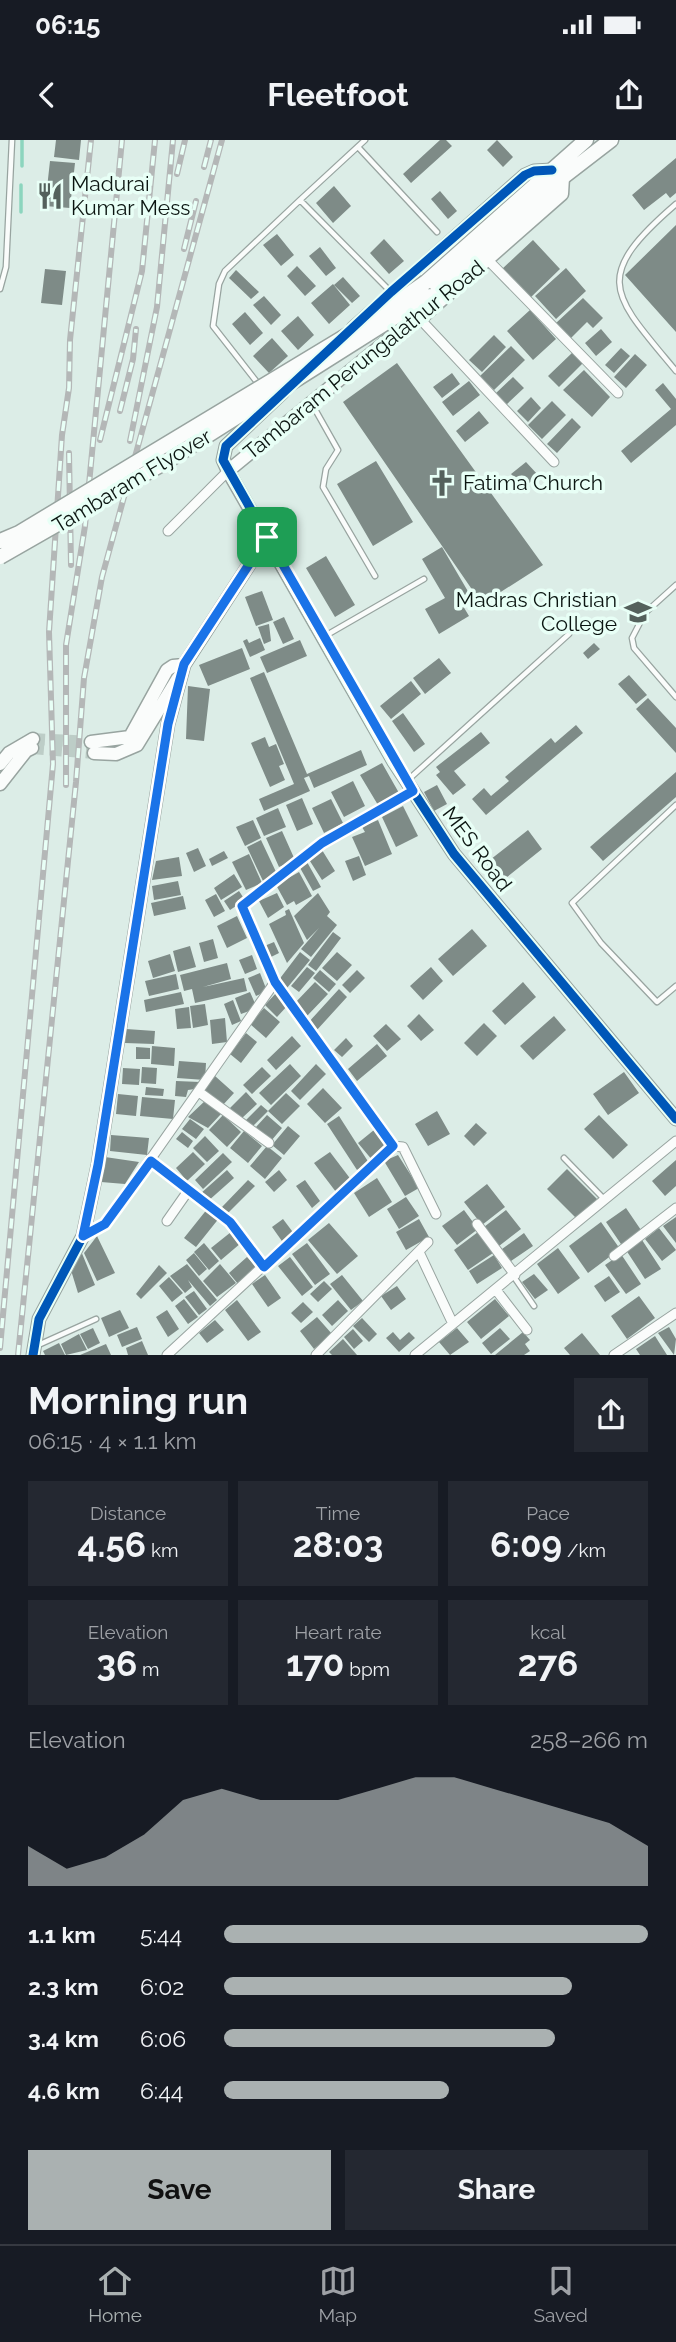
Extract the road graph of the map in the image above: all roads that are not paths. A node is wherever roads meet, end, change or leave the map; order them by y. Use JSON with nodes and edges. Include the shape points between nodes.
{"nodes":[{"id":1,"x":12,"y":140,"type":"edge"},
{"id":2,"x":365,"y":140,"type":"edge"},
{"id":3,"x":586,"y":140,"type":"edge"},
{"id":4,"x":611,"y":140,"type":"edge"},
{"id":5,"x":358,"y":147,"type":"junction"},
{"id":6,"x":558,"y":174,"type":"junction"},
{"id":7,"x":300,"y":200,"type":"junction"},
{"id":8,"x":526,"y":202,"type":"junction"},
{"id":9,"x":676,"y":204,"type":"edge"},
{"id":10,"x":437,"y":232,"type":"dead end"},
{"id":11,"x":487,"y":259,"type":"junction"},
{"id":12,"x":0,"y":289,"type":"edge"},
{"id":13,"x":391,"y":292,"type":"junction"},
{"id":14,"x":420,"y":319,"type":"junction"},
{"id":15,"x":676,"y":371,"type":"edge"},
{"id":16,"x":618,"y":393,"type":"dead end"},
{"id":17,"x":272,"y":403,"type":"junction"},
{"id":18,"x":312,"y":403,"type":"junction"},
{"id":19,"x":554,"y":462,"type":"dead end"},
{"id":20,"x":229,"y":471,"type":"junction"},
{"id":21,"x":168,"y":531,"type":"dead end"},
{"id":22,"x":267,"y":537,"type":"junction"},
{"id":23,"x":0,"y":541,"type":"edge"},
{"id":24,"x":0,"y":557,"type":"edge"},
{"id":25,"x":375,"y":576,"type":"dead end"},
{"id":26,"x":424,"y":579,"type":"dead end"},
{"id":27,"x":676,"y":585,"type":"edge"},
{"id":28,"x":569,"y":635,"type":"dead end"},
{"id":29,"x":323,"y":637,"type":"junction"},
{"id":30,"x":182,"y":670,"type":"junction"},
{"id":31,"x":676,"y":697,"type":"edge"},
{"id":32,"x":92,"y":748,"type":"tunnel mouth"},
{"id":33,"x":0,"y":764,"type":"edge"},
{"id":34,"x":0,"y":784,"type":"edge"},
{"id":35,"x":410,"y":786,"type":"junction"},
{"id":36,"x":676,"y":805,"type":"edge"},
{"id":37,"x":275,"y":982,"type":"junction"},
{"id":38,"x":676,"y":986,"type":"edge"},
{"id":39,"x":199,"y":1092,"type":"junction"},
{"id":40,"x":676,"y":1119,"type":"edge"},
{"id":41,"x":676,"y":1141,"type":"edge"},
{"id":42,"x":270,"y":1143,"type":"dead end"},
{"id":43,"x":393,"y":1146,"type":"junction"},
{"id":44,"x":564,"y":1158,"type":"dead end"},
{"id":45,"x":151,"y":1161,"type":"junction"},
{"id":46,"x":188,"y":1191,"type":"junction"},
{"id":47,"x":606,"y":1200,"type":"junction"},
{"id":48,"x":676,"y":1208,"type":"edge"},
{"id":49,"x":436,"y":1213,"type":"dead end"},
{"id":50,"x":167,"y":1221,"type":"dead end"},
{"id":51,"x":477,"y":1224,"type":"dead end"},
{"id":52,"x":83,"y":1236,"type":"junction"},
{"id":53,"x":428,"y":1242,"type":"dead end"},
{"id":54,"x":419,"y":1252,"type":"junction"},
{"id":55,"x":614,"y":1256,"type":"dead end"},
{"id":56,"x":264,"y":1267,"type":"junction"},
{"id":57,"x":514,"y":1275,"type":"junction"},
{"id":58,"x":496,"y":1290,"type":"junction"},
{"id":59,"x":534,"y":1306,"type":"dead end"},
{"id":60,"x":676,"y":1313,"type":"edge"},
{"id":61,"x":96,"y":1319,"type":"dead end"},
{"id":62,"x":453,"y":1324,"type":"junction"},
{"id":63,"x":527,"y":1330,"type":"dead end"},
{"id":64,"x":33,"y":1351,"type":"edge"},
{"id":65,"x":167,"y":1355,"type":"edge"},
{"id":66,"x":316,"y":1355,"type":"edge"},
{"id":67,"x":416,"y":1355,"type":"edge"},
{"id":68,"x":614,"y":1355,"type":"edge"}],
"edges":[{"from":1,"to":12,"type":"lane","via":[[6,267]]},
{"from":2,"to":5,"type":"lane"},
{"from":3,"to":6,"type":"main road"},
{"from":4,"to":6,"type":"main road"},
{"from":5,"to":7,"type":"lane"},
{"from":5,"to":10,"type":"lane"},
{"from":6,"to":8,"type":"main road","name":"Tambaram Flyover"},
{"from":6,"to":11,"type":"street","name":"Tambaram Perungalathur Road","via":[[562,194]]},
{"from":6,"to":13,"type":"street","via":[[525,175]]},
{"from":7,"to":13,"type":"lane"},
{"from":7,"to":17,"type":"lane","via":[[225,271],[213,326]]},
{"from":8,"to":23,"type":"main road","name":"Tambaram Flyover","bridge":true,"via":[[369,322]]},
{"from":8,"to":24,"type":"main road","name":"Tambaram Flyover","bridge":true,"via":[[428,296],[164,463]]},
{"from":9,"to":15,"type":"lane","via":[[631,250],[619,271],[618,289],[632,315]]},
{"from":11,"to":14,"type":"street","name":"Tambaram Perungalathur Road"},
{"from":11,"to":16,"type":"street"},
{"from":13,"to":17,"type":"street"},
{"from":14,"to":18,"type":"street","name":"Tambaram Perungalathur Road"},
{"from":14,"to":19,"type":"street"},
{"from":17,"to":20,"type":"street","via":[[226,446],[223,460]]},
{"from":18,"to":20,"type":"street","name":"Tambaram Perungalathur Road"},
{"from":18,"to":25,"type":"lane","via":[[338,450],[326,469],[323,487]]},
{"from":20,"to":21,"type":"street"},
{"from":20,"to":22,"type":"street","name":"Tambaram Perungalathur Road"},
{"from":22,"to":29,"type":"street","name":"MES Road"},
{"from":22,"to":30,"type":"street"},
{"from":26,"to":29,"type":"lane"},
{"from":27,"to":31,"type":"lane","via":[[645,613],[632,638],[634,648]]},
{"from":28,"to":35,"type":"lane"},
{"from":29,"to":35,"type":"street","name":"MES Road"},
{"from":30,"to":32,"type":"street","via":[[137,745],[116,754]]},
{"from":30,"to":52,"type":"street","via":[[168,724]]},
{"from":33,"to":34,"type":"street","via":[[9,752],[33,744]]},
{"from":35,"to":37,"type":"street","via":[[322,843],[242,906]]},
{"from":35,"to":40,"type":"street","name":"MES Road","via":[[454,855]]},
{"from":36,"to":38,"type":"lane","via":[[572,903],[601,943],[657,1002]]},
{"from":37,"to":39,"type":"street"},
{"from":37,"to":43,"type":"street"},
{"from":39,"to":42,"type":"street"},
{"from":39,"to":45,"type":"street"},
{"from":41,"to":47,"type":"street"},
{"from":43,"to":49,"type":"street","via":[[403,1147]]},
{"from":43,"to":56,"type":"street"},
{"from":44,"to":47,"type":"lane"},
{"from":45,"to":46,"type":"street"},
{"from":45,"to":52,"type":"street","via":[[105,1224]]},
{"from":46,"to":50,"type":"street"},
{"from":46,"to":56,"type":"street","via":[[230,1222]]},
{"from":47,"to":57,"type":"street"},
{"from":48,"to":55,"type":"street"},
{"from":51,"to":57,"type":"street"},
{"from":52,"to":64,"type":"street","via":[[39,1319]]},
{"from":53,"to":54,"type":"street"},
{"from":54,"to":62,"type":"street"},
{"from":54,"to":66,"type":"street"},
{"from":56,"to":65,"type":"street"},
{"from":57,"to":58,"type":"street"},
{"from":57,"to":59,"type":"lane"},
{"from":58,"to":62,"type":"street"},
{"from":58,"to":63,"type":"street"},
{"from":60,"to":68,"type":"street"},
{"from":61,"to":64,"type":"lane"},
{"from":62,"to":67,"type":"street"}]}
